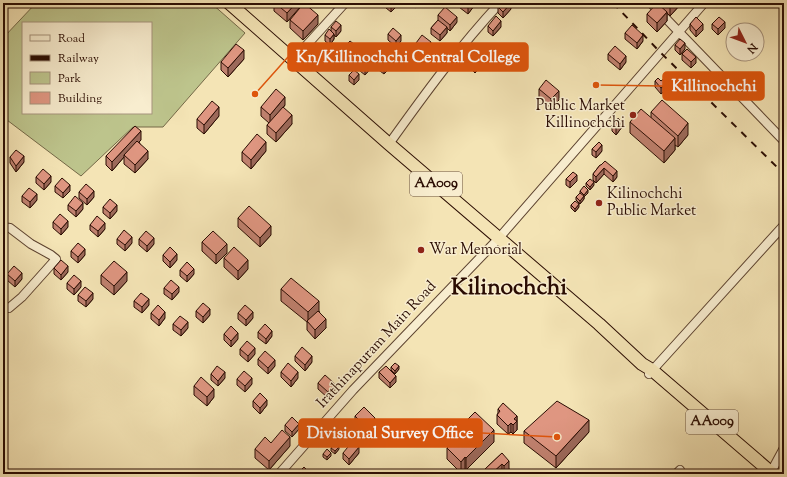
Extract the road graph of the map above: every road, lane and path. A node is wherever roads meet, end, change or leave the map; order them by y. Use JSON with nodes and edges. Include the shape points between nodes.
{"nodes":[{"id":1,"x":229,"y":3,"type":"edge"},
{"id":2,"x":345,"y":3,"type":"edge"},
{"id":3,"x":500,"y":3,"type":"edge"},
{"id":4,"x":651,"y":3,"type":"edge"},
{"id":5,"x":704,"y":3,"type":"edge"},
{"id":6,"x":679,"y":31,"type":"junction"},
{"id":7,"x":294,"y":59,"type":"junction"},
{"id":8,"x":784,"y":141,"type":"edge"},
{"id":9,"x":389,"y":144,"type":"junction"},
{"id":10,"x":784,"y":225,"type":"edge"},
{"id":11,"x":3,"y":227,"type":"edge"},
{"id":12,"x":499,"y":238,"type":"junction"},
{"id":13,"x":9,"y":308,"type":"dead end"},
{"id":14,"x":647,"y":370,"type":"junction"},
{"id":15,"x":784,"y":448,"type":"edge"},
{"id":16,"x":768,"y":473,"type":"edge"},
{"id":17,"x":279,"y":474,"type":"edge"}],
"edges":[{"from":1,"to":7,"type":"highway","number":"AA009"},
{"from":2,"to":7,"type":"street"},
{"from":3,"to":9,"type":"street","via":[[439,74]]},
{"from":4,"to":6,"type":"street"},
{"from":5,"to":6,"type":"street","name":"Irathinapuram Main Road"},
{"from":6,"to":8,"type":"street"},
{"from":6,"to":12,"type":"street","name":"Irathinapuram Main Road"},
{"from":7,"to":9,"type":"highway","number":"AA009"},
{"from":9,"to":12,"type":"highway","number":"AA009"},
{"from":10,"to":14,"type":"street"},
{"from":11,"to":13,"type":"street","via":[[10,228],[56,259]]},
{"from":12,"to":14,"type":"highway","number":"AA009","via":[[599,324]]},
{"from":12,"to":17,"type":"street","name":"Irathinapuram Main Road","via":[[353,390]]},
{"from":14,"to":16,"type":"highway","number":"AA009"},
{"from":15,"to":16,"type":"street"}]}
